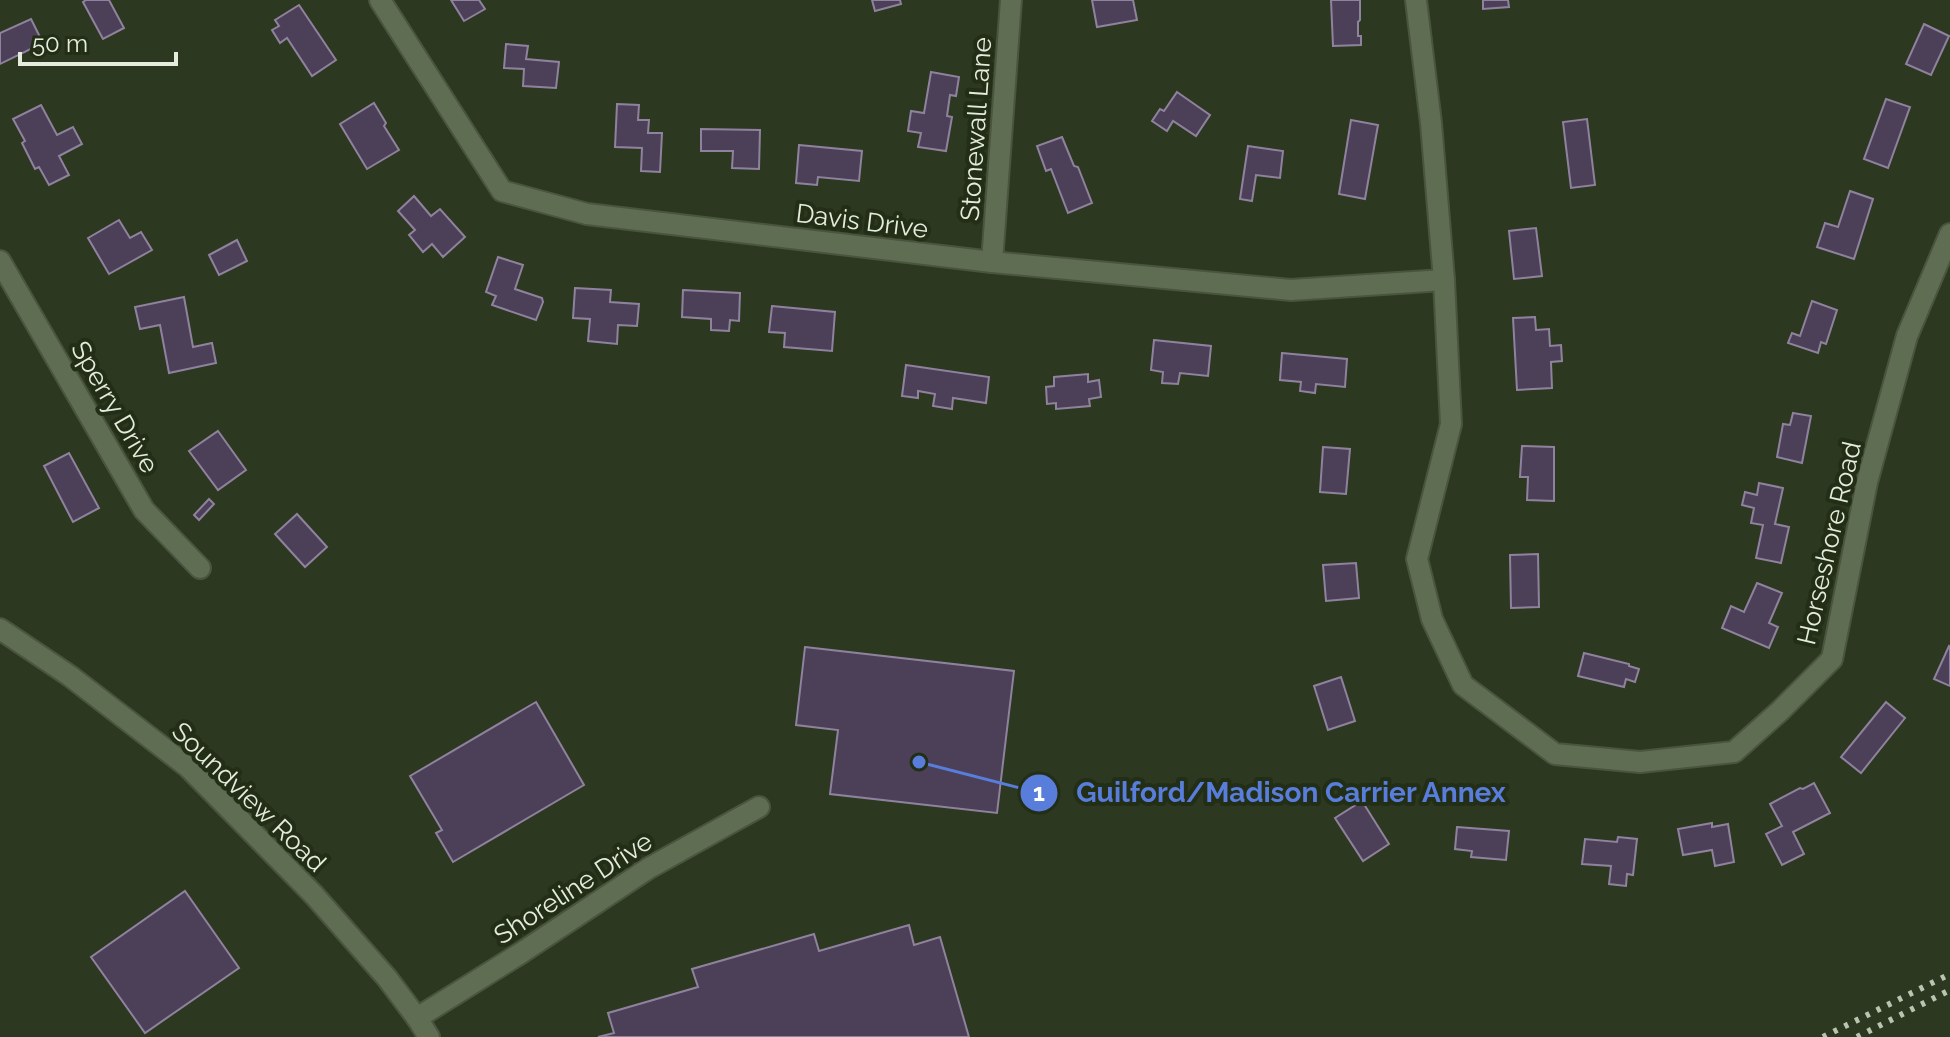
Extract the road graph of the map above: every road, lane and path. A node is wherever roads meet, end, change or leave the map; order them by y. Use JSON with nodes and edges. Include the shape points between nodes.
{"nodes":[{"id":1,"x":380,"y":0,"type":"edge"},
{"id":2,"x":1011,"y":0,"type":"edge"},
{"id":3,"x":1416,"y":0,"type":"edge"},
{"id":4,"x":1950,"y":234,"type":"edge"},
{"id":5,"x":0,"y":261,"type":"edge"},
{"id":6,"x":992,"y":262,"type":"junction"},
{"id":7,"x":1444,"y":280,"type":"junction"},
{"id":8,"x":200,"y":568,"type":"dead end"},
{"id":9,"x":0,"y":629,"type":"edge"},
{"id":10,"x":759,"y":807,"type":"dead end"},
{"id":11,"x":417,"y":1018,"type":"junction"},
{"id":12,"x":429,"y":1037,"type":"edge"}],
"edges":[{"from":1,"to":6,"type":"street","name":"Davis Drive","via":[[502,191],[587,214]]},
{"from":2,"to":6,"type":"street","name":"Stonewall Lane"},
{"from":3,"to":7,"type":"street","name":"Horseshore Road"},
{"from":4,"to":7,"type":"street","name":"Horseshore Road","via":[[1907,336],[1867,482],[1832,659],[1734,752],[1640,762],[1555,754],[1463,685],[1432,619],[1417,559],[1451,424]]},
{"from":5,"to":8,"type":"street","name":"Sperry Drive","via":[[144,510]]},
{"from":6,"to":7,"type":"street","name":"Davis Drive","via":[[1291,290]]},
{"from":9,"to":11,"type":"street","name":"Soundview Road","via":[[188,767],[314,895]]},
{"from":10,"to":11,"type":"street","name":"Shoreline Drive","via":[[649,868]]},
{"from":11,"to":12,"type":"street","name":"Soundview Road"}]}
